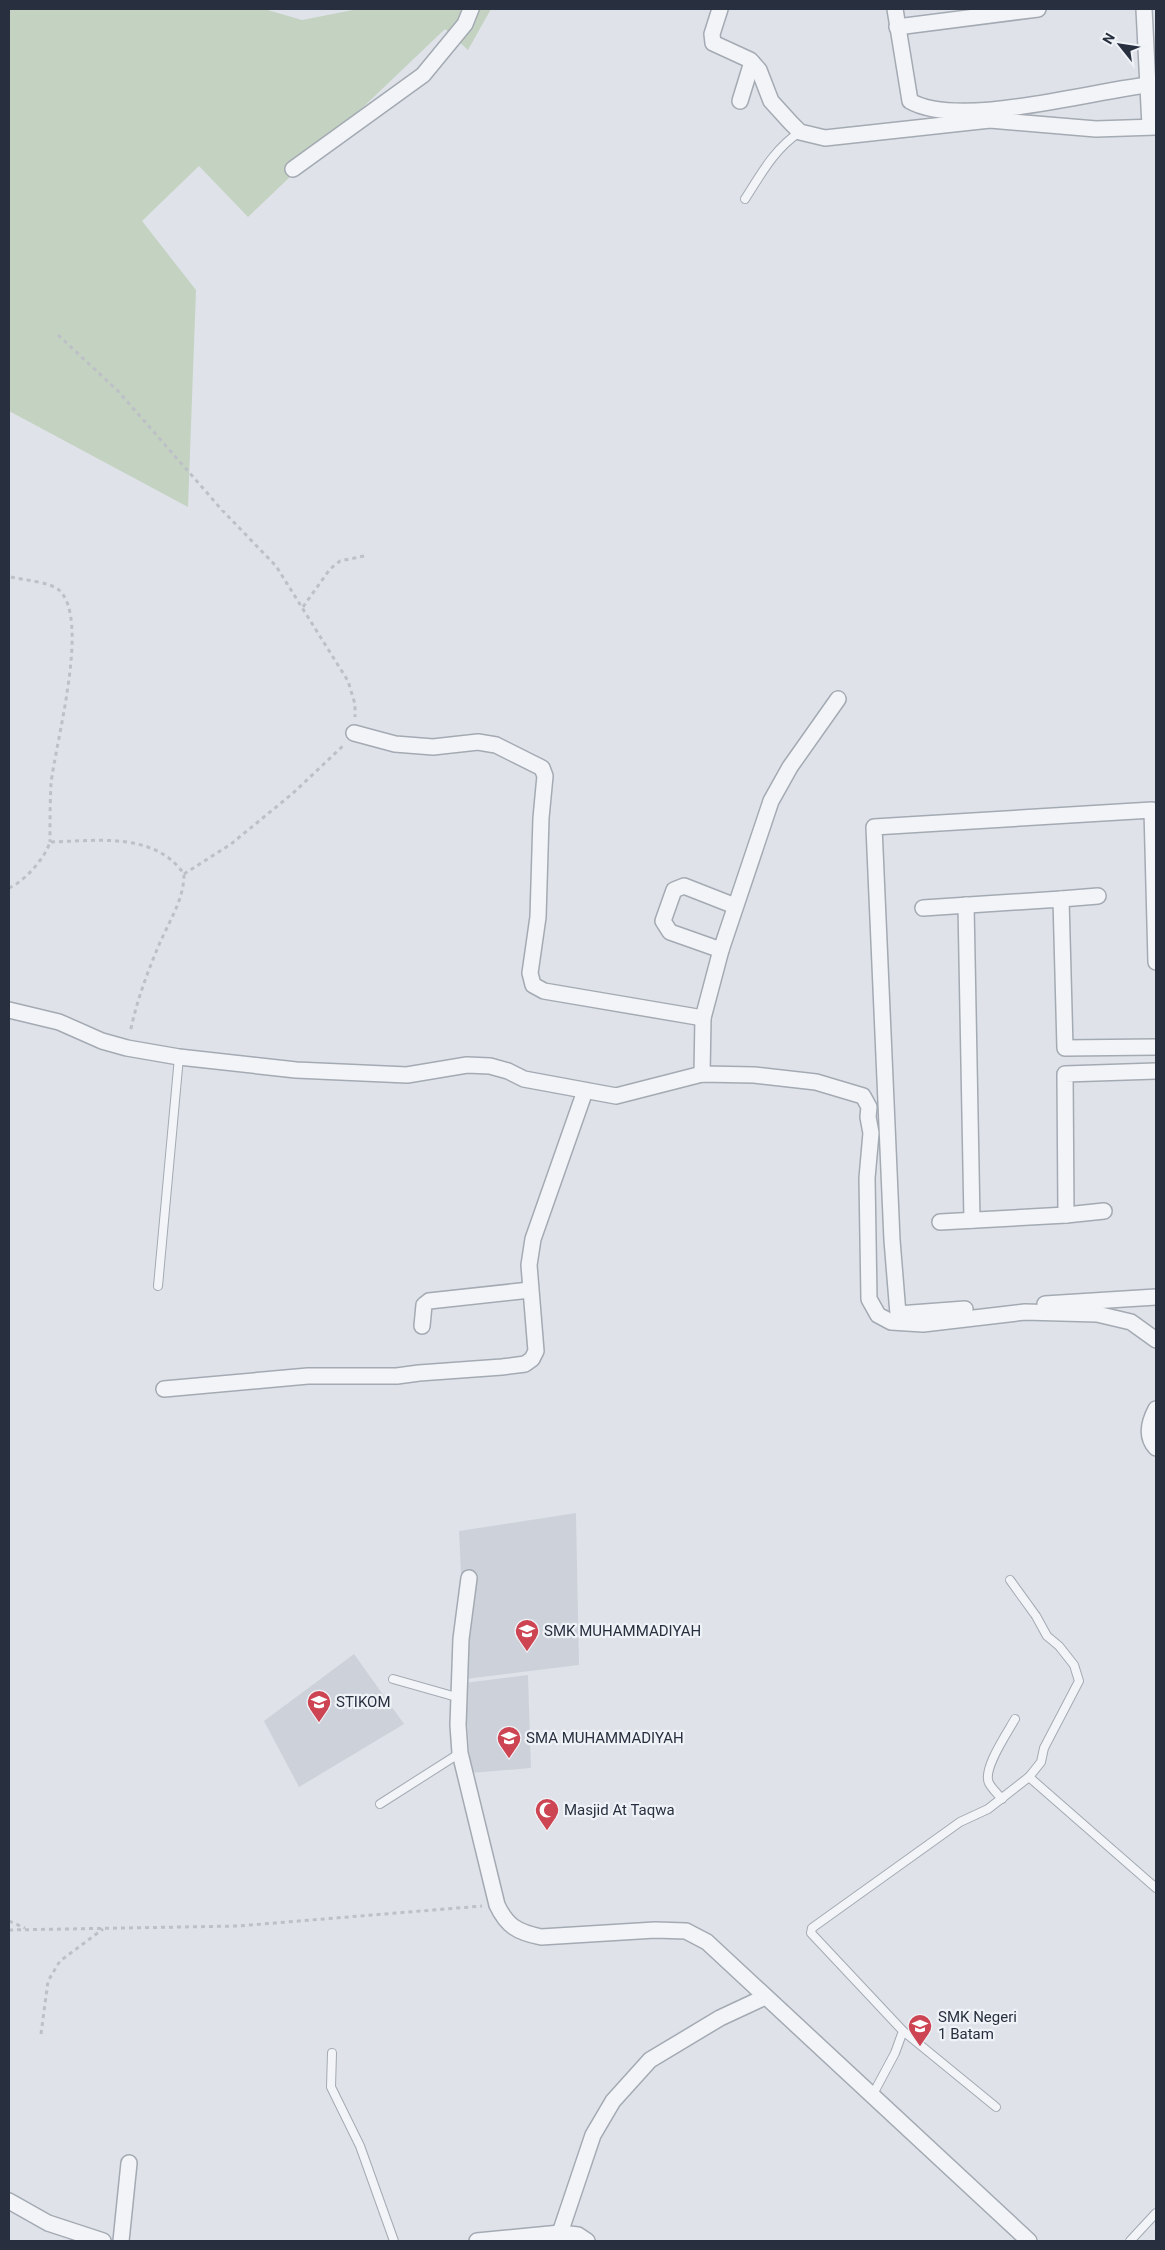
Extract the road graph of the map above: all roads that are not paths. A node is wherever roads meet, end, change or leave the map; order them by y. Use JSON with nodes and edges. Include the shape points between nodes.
{"nodes":[{"id":1,"x":471,"y":9,"type":"edge"},
{"id":2,"x":720,"y":9,"type":"edge"},
{"id":3,"x":895,"y":9,"type":"edge"},
{"id":4,"x":1038,"y":9,"type":"edge"},
{"id":5,"x":1144,"y":9,"type":"edge"},
{"id":6,"x":897,"y":27,"type":"junction"},
{"id":7,"x":752,"y":62,"type":"junction"},
{"id":8,"x":1153,"y":84,"type":"edge"},
{"id":9,"x":740,"y":101,"type":"dead end"},
{"id":10,"x":1153,"y":126,"type":"edge"},
{"id":11,"x":800,"y":132,"type":"junction"},
{"id":12,"x":293,"y":169,"type":"dead end"},
{"id":13,"x":745,"y":199,"type":"dead end"},
{"id":14,"x":838,"y":699,"type":"dead end"},
{"id":15,"x":354,"y":733,"type":"road end"},
{"id":16,"x":1098,"y":896,"type":"dead end"},
{"id":17,"x":1062,"y":900,"type":"junction"},
{"id":18,"x":966,"y":905,"type":"junction"},
{"id":19,"x":734,"y":906,"type":"junction"},
{"id":20,"x":923,"y":908,"type":"dead end"},
{"id":21,"x":721,"y":950,"type":"junction"},
{"id":22,"x":1156,"y":962,"type":"edge"},
{"id":23,"x":9,"y":1010,"type":"edge"},
{"id":24,"x":703,"y":1018,"type":"junction"},
{"id":25,"x":1156,"y":1047,"type":"edge"},
{"id":26,"x":1065,"y":1048,"type":"junction"},
{"id":27,"x":1139,"y":1048,"type":"junction"},
{"id":28,"x":179,"y":1057,"type":"junction"},
{"id":29,"x":1141,"y":1071,"type":"junction"},
{"id":30,"x":1156,"y":1071,"type":"edge"},
{"id":31,"x":702,"y":1074,"type":"junction"},
{"id":32,"x":1064,"y":1074,"type":"junction"},
{"id":33,"x":585,"y":1091,"type":"junction"},
{"id":34,"x":1104,"y":1212,"type":"dead end"},
{"id":35,"x":1066,"y":1214,"type":"junction"},
{"id":36,"x":972,"y":1220,"type":"junction"},
{"id":37,"x":940,"y":1222,"type":"dead end"},
{"id":38,"x":158,"y":1286,"type":"dead end"},
{"id":39,"x":530,"y":1290,"type":"junction"},
{"id":40,"x":1156,"y":1297,"type":"edge"},
{"id":41,"x":422,"y":1326,"type":"dead end"},
{"id":42,"x":1156,"y":1340,"type":"edge"},
{"id":43,"x":164,"y":1389,"type":"dead end"},
{"id":44,"x":1156,"y":1409,"type":"edge"},
{"id":45,"x":1156,"y":1448,"type":"edge"},
{"id":46,"x":469,"y":1578,"type":"dead end"},
{"id":47,"x":1010,"y":1580,"type":"dead end"},
{"id":48,"x":393,"y":1679,"type":"dead end"},
{"id":49,"x":460,"y":1698,"type":"junction"},
{"id":50,"x":1015,"y":1719,"type":"dead end"},
{"id":51,"x":460,"y":1753,"type":"junction"},
{"id":52,"x":1029,"y":1777,"type":"junction"},
{"id":53,"x":1002,"y":1799,"type":"junction"},
{"id":54,"x":380,"y":1804,"type":"dead end"},
{"id":55,"x":1156,"y":1888,"type":"edge"},
{"id":56,"x":765,"y":1997,"type":"junction"},
{"id":57,"x":903,"y":2031,"type":"junction"},
{"id":58,"x":332,"y":2053,"type":"dead end"},
{"id":59,"x":872,"y":2096,"type":"junction"},
{"id":60,"x":996,"y":2107,"type":"dead end"},
{"id":61,"x":129,"y":2163,"type":"dead end"},
{"id":62,"x":9,"y":2201,"type":"edge"},
{"id":63,"x":1156,"y":2213,"type":"edge"},
{"id":64,"x":560,"y":2233,"type":"junction"},
{"id":65,"x":103,"y":2241,"type":"edge"},
{"id":66,"x":121,"y":2241,"type":"edge"},
{"id":67,"x":394,"y":2241,"type":"edge"},
{"id":68,"x":477,"y":2241,"type":"edge"},
{"id":69,"x":587,"y":2241,"type":"edge"},
{"id":70,"x":1029,"y":2241,"type":"edge"},
{"id":71,"x":1130,"y":2241,"type":"edge"}],
"edges":[{"from":1,"to":12,"type":"street","via":[[466,24],[422,75]]},
{"from":2,"to":7,"type":"street","via":[[712,41]]},
{"from":3,"to":6,"type":"street"},
{"from":4,"to":6,"type":"street"},
{"from":5,"to":8,"type":"street"},
{"from":6,"to":8,"type":"street","via":[[910,101],[935,110],[995,110]]},
{"from":7,"to":9,"type":"street"},
{"from":7,"to":11,"type":"street","via":[[759,70],[771,101]]},
{"from":8,"to":10,"type":"street"},
{"from":10,"to":11,"type":"street","via":[[1096,129],[990,120],[825,138]]},
{"from":11,"to":13,"type":"lane","via":[[769,162]]},
{"from":14,"to":19,"type":"street","via":[[778,787]]},
{"from":15,"to":24,"type":"street","via":[[395,744],[433,747],[478,742],[496,745],[542,768],[545,776],[538,918],[530,973],[532,984],[544,991]]},
{"from":16,"to":17,"type":"street"},
{"from":17,"to":18,"type":"street"},
{"from":17,"to":26,"type":"street"},
{"from":18,"to":20,"type":"street"},
{"from":18,"to":36,"type":"street"},
{"from":19,"to":21,"type":"street"},
{"from":19,"to":21,"type":"street","via":[[684,886],[678,887],[663,921],[670,932]]},
{"from":21,"to":24,"type":"street"},
{"from":22,"to":40,"type":"street","via":[[1152,810],[874,827],[891,1230],[898,1314]]},
{"from":23,"to":28,"type":"street","via":[[60,1022],[102,1041],[127,1048]]},
{"from":24,"to":31,"type":"street"},
{"from":25,"to":27,"type":"street"},
{"from":26,"to":27,"type":"street"},
{"from":26,"to":32,"type":"street"},
{"from":27,"to":29,"type":"street"},
{"from":28,"to":33,"type":"street","via":[[379,1075],[407,1075],[467,1065],[490,1066],[524,1079]]},
{"from":28,"to":38,"type":"lane"},
{"from":29,"to":30,"type":"street"},
{"from":29,"to":32,"type":"street"},
{"from":31,"to":33,"type":"street","via":[[616,1096]]},
{"from":31,"to":42,"type":"street","via":[[754,1075],[816,1082],[863,1096],[869,1107],[871,1133],[867,1178],[868,1299],[872,1307],[891,1322],[922,1324],[1025,1312],[1097,1314],[1131,1322]]},
{"from":32,"to":35,"type":"street"},
{"from":33,"to":39,"type":"street","via":[[533,1239]]},
{"from":34,"to":35,"type":"street"},
{"from":35,"to":36,"type":"street"},
{"from":36,"to":37,"type":"street"},
{"from":39,"to":41,"type":"street","via":[[429,1301],[424,1305]]},
{"from":39,"to":43,"type":"street","via":[[536,1351],[525,1364],[397,1376],[308,1376]]},
{"from":44,"to":45,"type":"street","via":[[1149,1433]]},
{"from":46,"to":49,"type":"street","via":[[461,1638]]},
{"from":47,"to":52,"type":"lane","via":[[1047,1636],[1074,1665],[1079,1681],[1044,1748],[1041,1762]]},
{"from":48,"to":49,"type":"lane"},
{"from":49,"to":51,"type":"street"},
{"from":50,"to":53,"type":"lane","via":[[988,1772],[988,1782]]},
{"from":51,"to":54,"type":"lane"},
{"from":51,"to":56,"type":"street","via":[[497,1905],[504,1920],[522,1933],[540,1937],[686,1930],[707,1942]]},
{"from":52,"to":53,"type":"lane"},
{"from":52,"to":55,"type":"lane"},
{"from":53,"to":57,"type":"lane","via":[[960,1822],[812,1928],[812,1934]]},
{"from":56,"to":59,"type":"street"},
{"from":56,"to":64,"type":"street","via":[[720,2018],[650,2060],[613,2101],[593,2134]]},
{"from":57,"to":59,"type":"lane"},
{"from":57,"to":60,"type":"lane"},
{"from":58,"to":67,"type":"lane","via":[[331,2088],[360,2146]]},
{"from":59,"to":70,"type":"street"},
{"from":61,"to":66,"type":"street"},
{"from":62,"to":65,"type":"street","via":[[48,2223]]},
{"from":63,"to":71,"type":"lane"},
{"from":64,"to":68,"type":"street"},
{"from":64,"to":69,"type":"street","via":[[578,2235]]}]}
